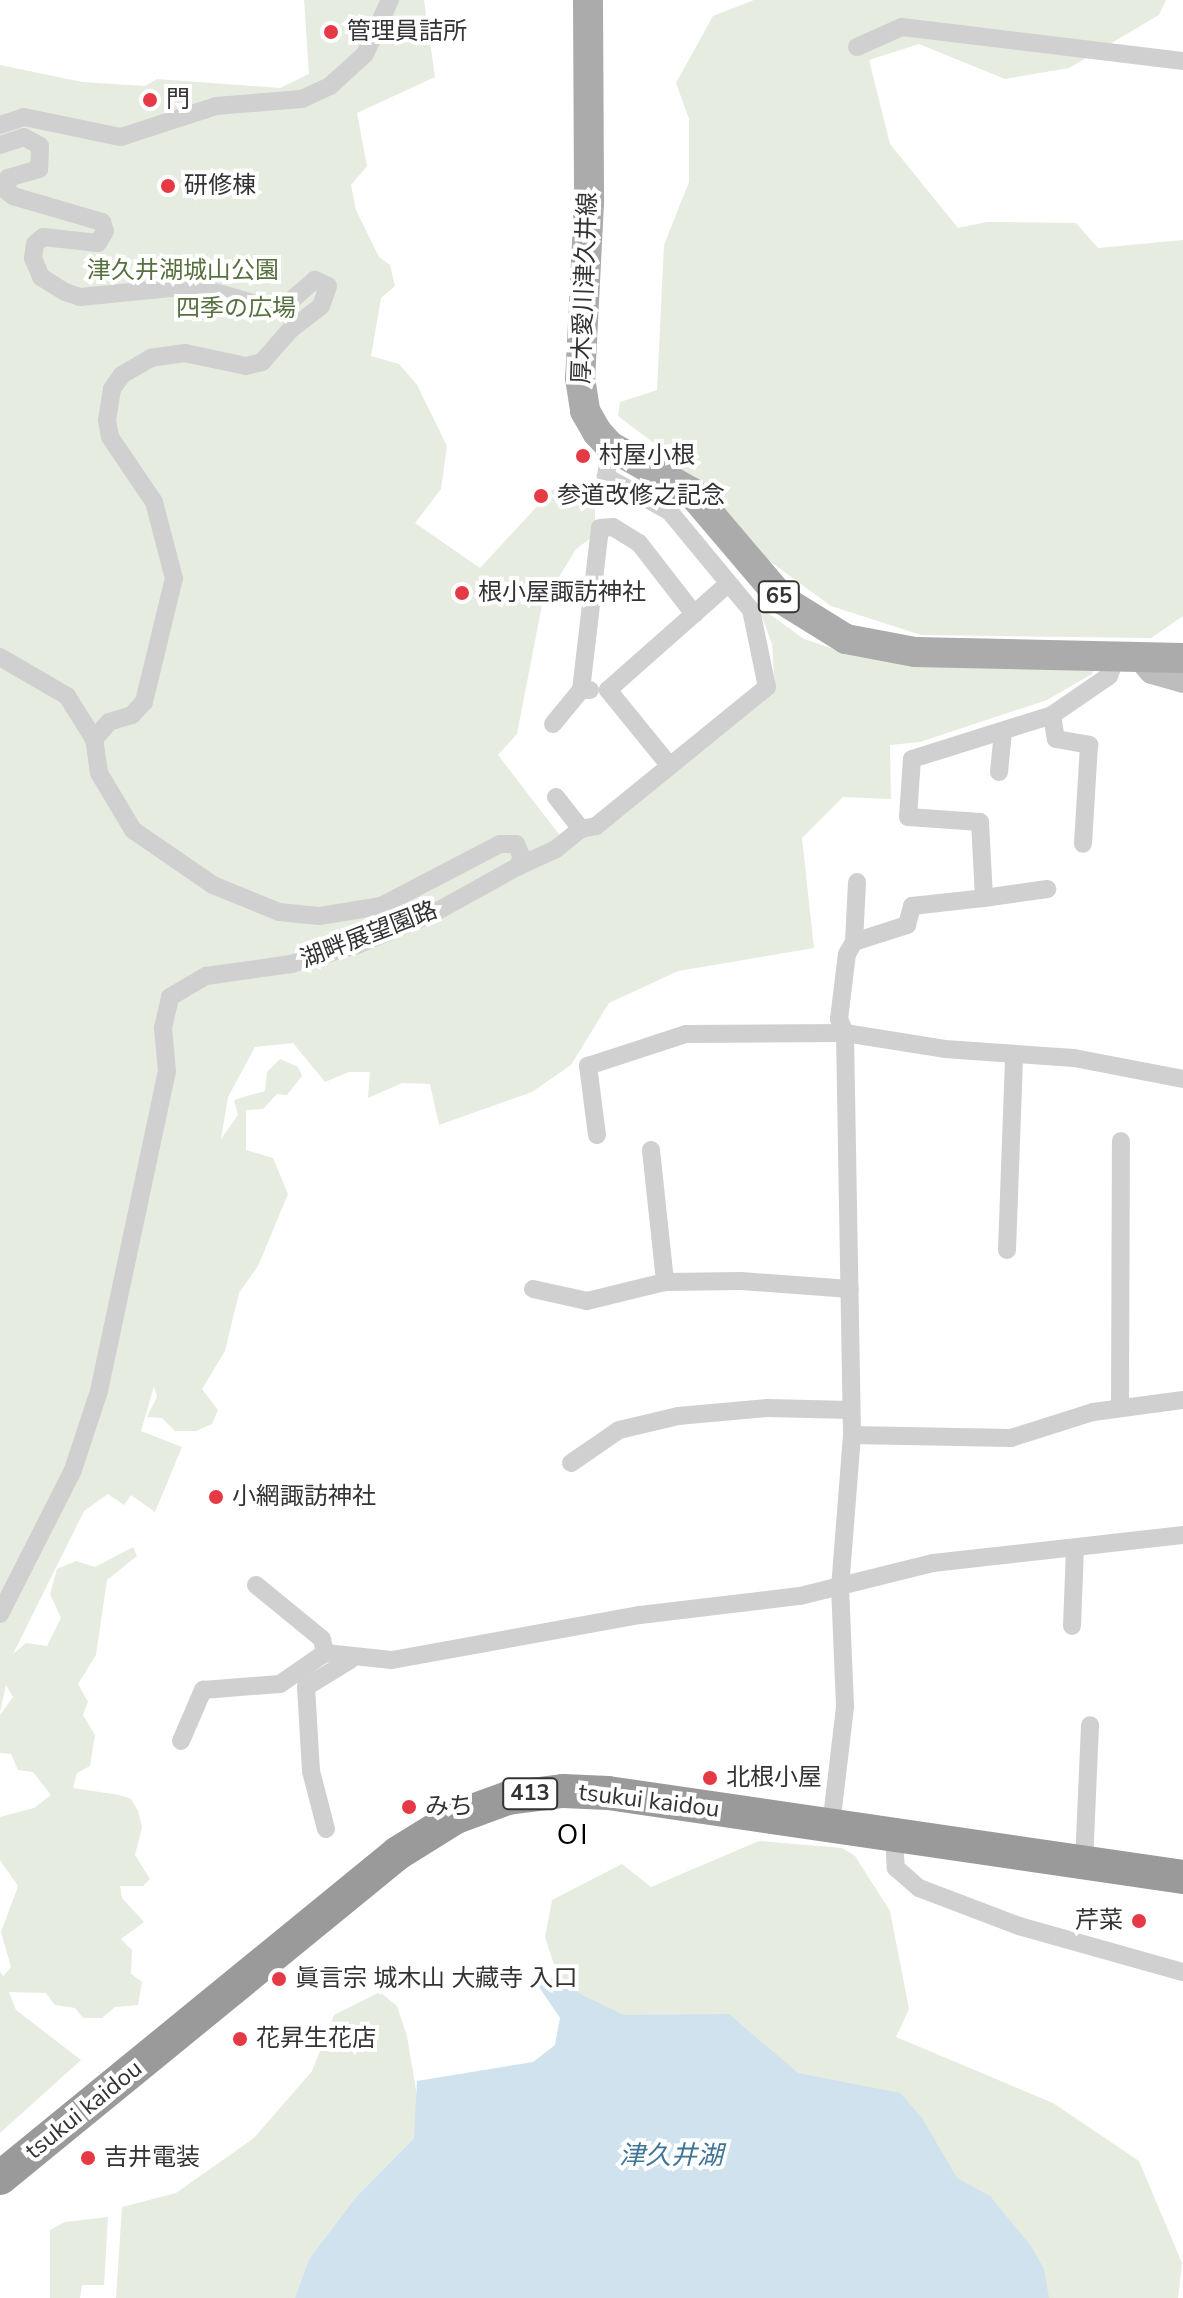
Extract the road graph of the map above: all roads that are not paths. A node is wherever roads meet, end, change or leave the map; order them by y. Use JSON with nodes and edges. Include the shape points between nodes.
{"nodes":[{"id":1,"x":390,"y":0,"type":"edge"},
{"id":2,"x":588,"y":0,"type":"edge"},
{"id":3,"x":857,"y":47,"type":"dead end"},
{"id":4,"x":1183,"y":61,"type":"edge"},
{"id":5,"x":0,"y":125,"type":"edge"},
{"id":6,"x":0,"y":145,"type":"edge"},
{"id":7,"x":610,"y":446,"type":"junction"},
{"id":8,"x":728,"y":584,"type":"junction"},
{"id":9,"x":694,"y":614,"type":"junction"},
{"id":10,"x":1128,"y":655,"type":"junction"},
{"id":11,"x":0,"y":657,"type":"edge"},
{"id":12,"x":1181,"y":660,"type":"edge"},
{"id":13,"x":581,"y":690,"type":"junction"},
{"id":14,"x":608,"y":690,"type":"junction"},
{"id":15,"x":1052,"y":715,"type":"junction"},
{"id":16,"x":553,"y":724,"type":"dead end"},
{"id":17,"x":1003,"y":732,"type":"junction"},
{"id":18,"x":94,"y":739,"type":"junction"},
{"id":19,"x":669,"y":765,"type":"junction"},
{"id":20,"x":999,"y":772,"type":"dead end"},
{"id":21,"x":556,"y":797,"type":"dead end"},
{"id":22,"x":581,"y":829,"type":"junction"},
{"id":23,"x":1083,"y":844,"type":"dead end"},
{"id":24,"x":521,"y":865,"type":"junction"},
{"id":25,"x":857,"y":882,"type":"dead end"},
{"id":26,"x":1047,"y":889,"type":"dead end"},
{"id":27,"x":984,"y":898,"type":"junction"},
{"id":28,"x":854,"y":942,"type":"junction"},
{"id":29,"x":845,"y":1033,"type":"junction"},
{"id":30,"x":1014,"y":1057,"type":"junction"},
{"id":31,"x":1183,"y":1079,"type":"edge"},
{"id":32,"x":597,"y":1135,"type":"dead end"},
{"id":33,"x":1121,"y":1141,"type":"dead end"},
{"id":34,"x":651,"y":1150,"type":"dead end"},
{"id":35,"x":1007,"y":1250,"type":"dead end"},
{"id":36,"x":665,"y":1282,"type":"junction"},
{"id":37,"x":533,"y":1289,"type":"dead end"},
{"id":38,"x":850,"y":1289,"type":"junction"},
{"id":39,"x":1183,"y":1400,"type":"edge"},
{"id":40,"x":1120,"y":1407,"type":"junction"},
{"id":41,"x":851,"y":1410,"type":"junction"},
{"id":42,"x":852,"y":1435,"type":"junction"},
{"id":43,"x":571,"y":1463,"type":"dead end"},
{"id":44,"x":1183,"y":1535,"type":"edge"},
{"id":45,"x":1075,"y":1548,"type":"junction"},
{"id":46,"x":256,"y":1585,"type":"dead end"},
{"id":47,"x":840,"y":1588,"type":"junction"},
{"id":48,"x":0,"y":1614,"type":"edge"},
{"id":49,"x":1072,"y":1626,"type":"dead end"},
{"id":50,"x":325,"y":1653,"type":"junction"},
{"id":51,"x":350,"y":1660,"type":"junction"},
{"id":52,"x":1090,"y":1725,"type":"dead end"},
{"id":53,"x":181,"y":1741,"type":"dead end"},
{"id":54,"x":831,"y":1826,"type":"junction"},
{"id":55,"x":326,"y":1829,"type":"dead end"},
{"id":56,"x":894,"y":1835,"type":"junction"},
{"id":57,"x":1084,"y":1863,"type":"junction"},
{"id":58,"x":1183,"y":1877,"type":"edge"},
{"id":59,"x":1183,"y":1972,"type":"edge"},
{"id":60,"x":0,"y":2178,"type":"edge"}],
"edges":[{"from":1,"to":5,"type":"street","via":[[365,54],[337,81],[302,99],[216,106],[121,137],[24,117]]},
{"from":2,"to":7,"type":"main road","name":"厚木愛川津久井線","number":"65","via":[[589,213],[580,387],[589,419]]},
{"from":3,"to":4,"type":"street","via":[[902,27]]},
{"from":6,"to":18,"type":"street","via":[[24,137],[40,146],[39,169],[8,178],[7,191],[13,196],[102,222],[105,231],[98,243],[43,237],[35,244],[33,258],[41,277],[65,292],[80,297],[193,286],[270,308],[287,304],[315,280],[328,286],[321,306],[262,362],[246,366],[185,353],[151,358],[122,375],[108,406],[110,437],[154,502],[174,578],[144,702],[132,715],[109,722]]},
{"from":7,"to":8,"type":"street","via":[[606,477],[669,511]]},
{"from":7,"to":10,"type":"main road","name":"厚木愛川津久井線","number":"65","via":[[691,492],[776,594],[811,622],[846,639],[925,653]]},
{"from":8,"to":9,"type":"street"},
{"from":8,"to":19,"type":"street","via":[[758,627],[767,687]]},
{"from":9,"to":13,"type":"street","via":[[639,543],[613,527],[600,528]]},
{"from":9,"to":14,"type":"street"},
{"from":10,"to":12,"type":"main road","name":"厚木愛川津久井線","number":"65"},
{"from":10,"to":15,"type":"street","via":[[1109,676]]},
{"from":11,"to":18,"type":"street","via":[[61,691]]},
{"from":13,"to":14,"type":"street"},
{"from":13,"to":16,"type":"street"},
{"from":14,"to":19,"type":"street"},
{"from":15,"to":17,"type":"street"},
{"from":15,"to":23,"type":"street","via":[[1056,739],[1089,745]]},
{"from":17,"to":20,"type":"street"},
{"from":17,"to":27,"type":"street","via":[[912,759],[908,817],[980,822]]},
{"from":18,"to":24,"type":"street","name":"湖畔展望園路","via":[[99,773],[133,830],[213,885],[279,912],[319,916],[381,906],[500,844],[516,844]]},
{"from":19,"to":22,"type":"street","via":[[596,826]]},
{"from":21,"to":22,"type":"street"},
{"from":22,"to":24,"type":"street"},
{"from":24,"to":48,"type":"street","name":"湖畔展望園路","via":[[434,913],[342,950],[291,964],[206,976],[170,997],[163,1028],[167,1071],[99,1391],[73,1470]]},
{"from":25,"to":28,"type":"street"},
{"from":26,"to":27,"type":"street"},
{"from":27,"to":28,"type":"street","via":[[912,906],[907,925]]},
{"from":28,"to":29,"type":"street","via":[[847,954],[839,1019]]},
{"from":29,"to":30,"type":"street"},
{"from":29,"to":32,"type":"street","via":[[686,1034],[588,1066]]},
{"from":29,"to":38,"type":"street"},
{"from":30,"to":31,"type":"street","via":[[1074,1058]]},
{"from":30,"to":35,"type":"street"},
{"from":33,"to":40,"type":"street"},
{"from":34,"to":36,"type":"street"},
{"from":36,"to":37,"type":"street","via":[[587,1301]]},
{"from":36,"to":38,"type":"street"},
{"from":38,"to":41,"type":"street"},
{"from":39,"to":40,"type":"street"},
{"from":40,"to":42,"type":"street","via":[[1011,1438]]},
{"from":41,"to":42,"type":"street"},
{"from":41,"to":43,"type":"street","via":[[767,1408],[678,1416],[619,1430]]},
{"from":42,"to":47,"type":"street"},
{"from":44,"to":45,"type":"street"},
{"from":45,"to":47,"type":"street","via":[[933,1563]]},
{"from":45,"to":49,"type":"street"},
{"from":46,"to":50,"type":"street","via":[[322,1639]]},
{"from":47,"to":51,"type":"street","via":[[640,1615],[392,1660]]},
{"from":47,"to":54,"type":"street","via":[[845,1706]]},
{"from":50,"to":51,"type":"street"},
{"from":50,"to":53,"type":"street","via":[[280,1684],[203,1690]]},
{"from":51,"to":55,"type":"street","via":[[306,1687],[311,1771]]},
{"from":52,"to":57,"type":"street"},
{"from":54,"to":56,"type":"highway","name":"tsukui kaidou","number":"413"},
{"from":54,"to":60,"type":"highway","name":"tsukui kaidou","number":"413","via":[[581,1791],[525,1794],[468,1812],[398,1853]]},
{"from":56,"to":57,"type":"highway","name":"tsukui kaidou","number":"413"},
{"from":56,"to":59,"type":"street","via":[[896,1868],[919,1888],[1019,1926]]},
{"from":57,"to":58,"type":"highway","name":"tsukui kaidou","number":"413"}]}
